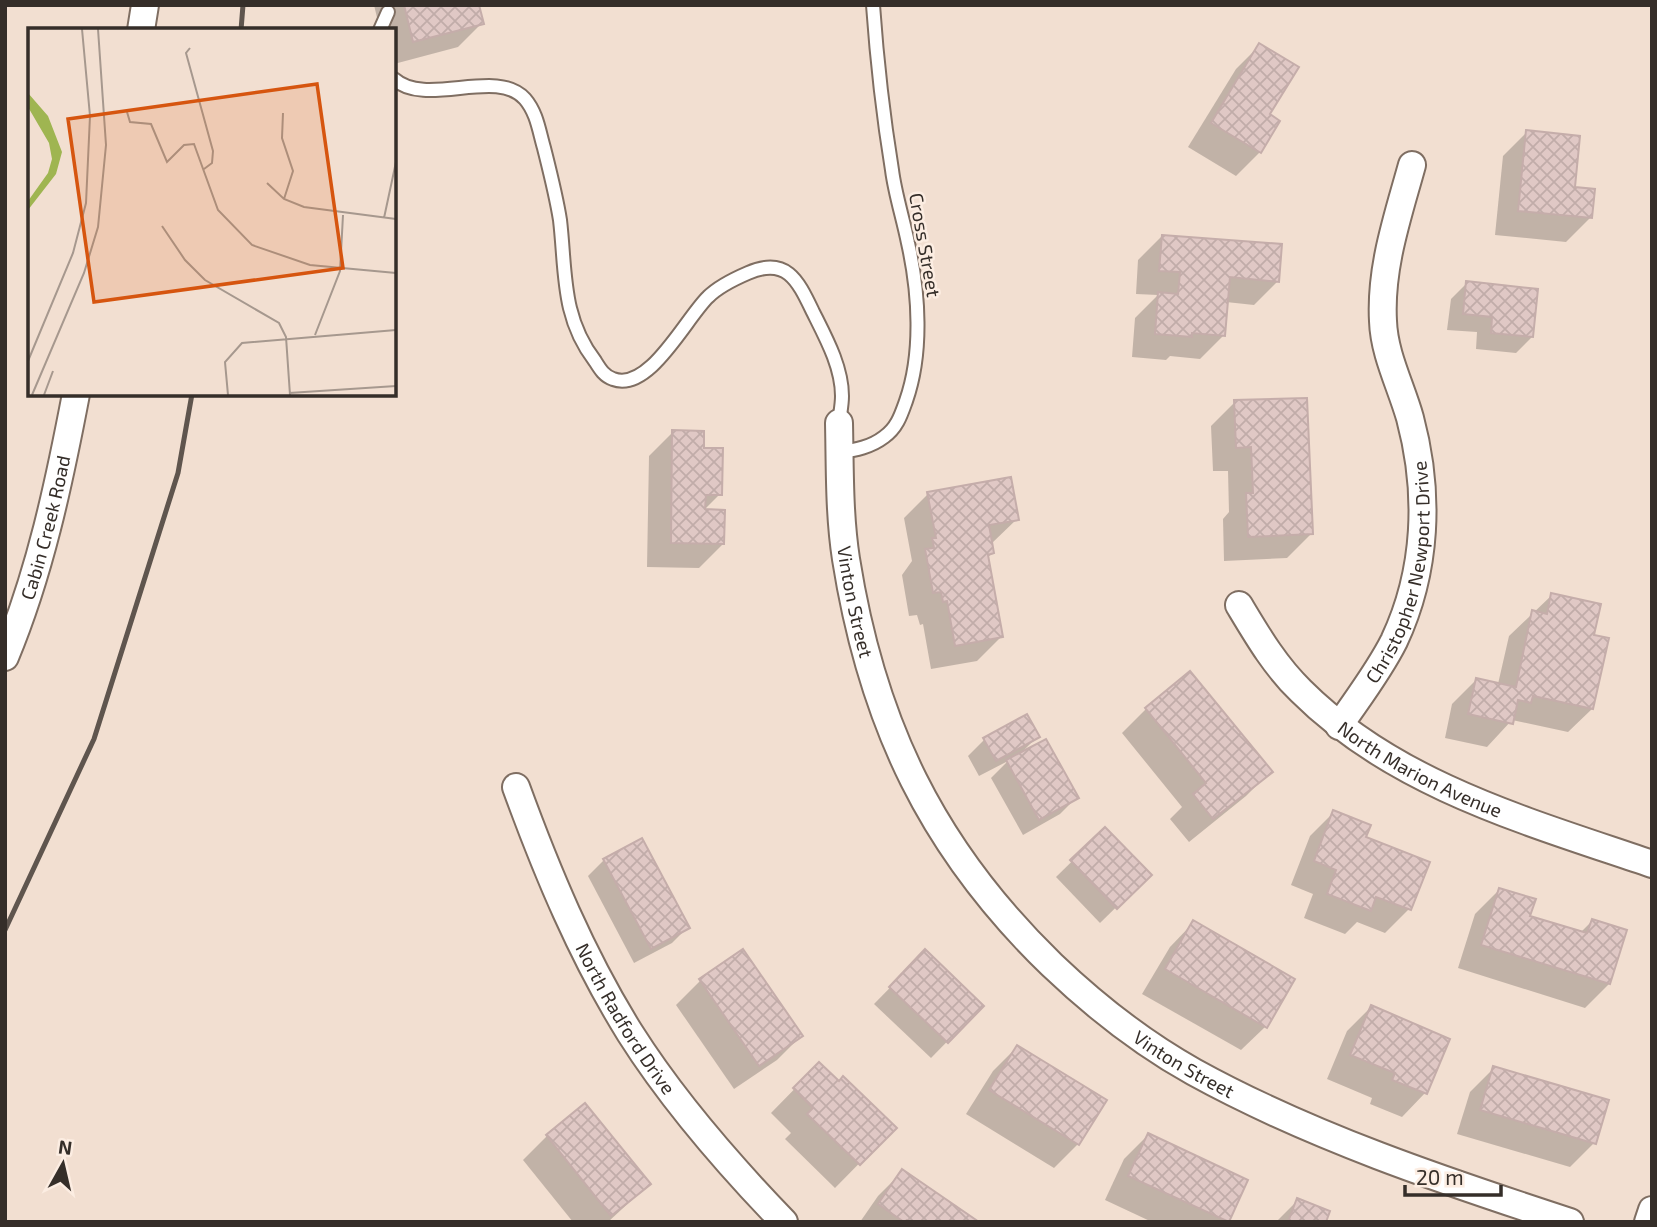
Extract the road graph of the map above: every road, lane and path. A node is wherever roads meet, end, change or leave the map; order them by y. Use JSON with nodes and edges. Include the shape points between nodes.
{"nodes":[{"id":1,"x":145,"y":5,"type":"edge"},
{"id":2,"x":873,"y":5,"type":"edge"},
{"id":3,"x":388,"y":12,"type":"dead end"},
{"id":4,"x":141,"y":28,"type":"edge"},
{"id":5,"x":381,"y":28,"type":"edge"},
{"id":6,"x":396,"y":80,"type":"edge"},
{"id":7,"x":1412,"y":165,"type":"dead end"},
{"id":8,"x":76,"y":396,"type":"edge"},
{"id":9,"x":839,"y":423,"type":"joint"},
{"id":10,"x":839,"y":452,"type":"junction"},
{"id":11,"x":1239,"y":605,"type":"dead end"},
{"id":12,"x":5,"y":657,"type":"edge"},
{"id":13,"x":1339,"y":726,"type":"junction"},
{"id":14,"x":516,"y":787,"type":"dead end"},
{"id":15,"x":1652,"y":864,"type":"edge"},
{"id":16,"x":1652,"y":1210,"type":"edge"},
{"id":17,"x":784,"y":1222,"type":"edge"},
{"id":18,"x":1570,"y":1222,"type":"edge"},
{"id":19,"x":1648,"y":1222,"type":"edge"}],
"edges":[{"from":1,"to":4,"type":"street"},
{"from":2,"to":10,"type":"lane","name":"Cross Street","via":[[878,79],[916,297],[916,348],[898,423],[863,449]]},
{"from":3,"to":5,"type":"lane"},
{"from":6,"to":9,"type":"lane","name":"Vinton Street","via":[[417,89],[502,87],[523,96],[534,112],[556,194],[570,310],[590,356],[605,375],[616,380],[640,376],[707,298],[732,280],[761,267],[774,267],[790,273],[801,286],[831,350],[842,397]]},
{"from":7,"to":13,"type":"street","name":"Christopher Newport Drive","via":[[1382,285],[1383,324],[1417,452],[1422,550],[1412,597],[1394,642]]},
{"from":8,"to":12,"type":"street","name":"Cabin Creek Road","via":[[37,566]]},
{"from":9,"to":10,"type":"street","name":"Vinton Street"},
{"from":10,"to":18,"type":"street","name":"Vinton Street","via":[[846,556],[856,613],[895,737],[943,835],[1019,933],[1085,997],[1193,1071],[1268,1109],[1447,1182]]},
{"from":11,"to":13,"type":"street","name":"North Marion Avenue","via":[[1291,680]]},
{"from":13,"to":15,"type":"street","name":"North Marion Avenue","via":[[1381,754],[1459,794]]},
{"from":14,"to":17,"type":"street","name":"North Radford Drive","via":[[542,860],[630,1033],[678,1101]]},
{"from":16,"to":19,"type":"street"}]}
